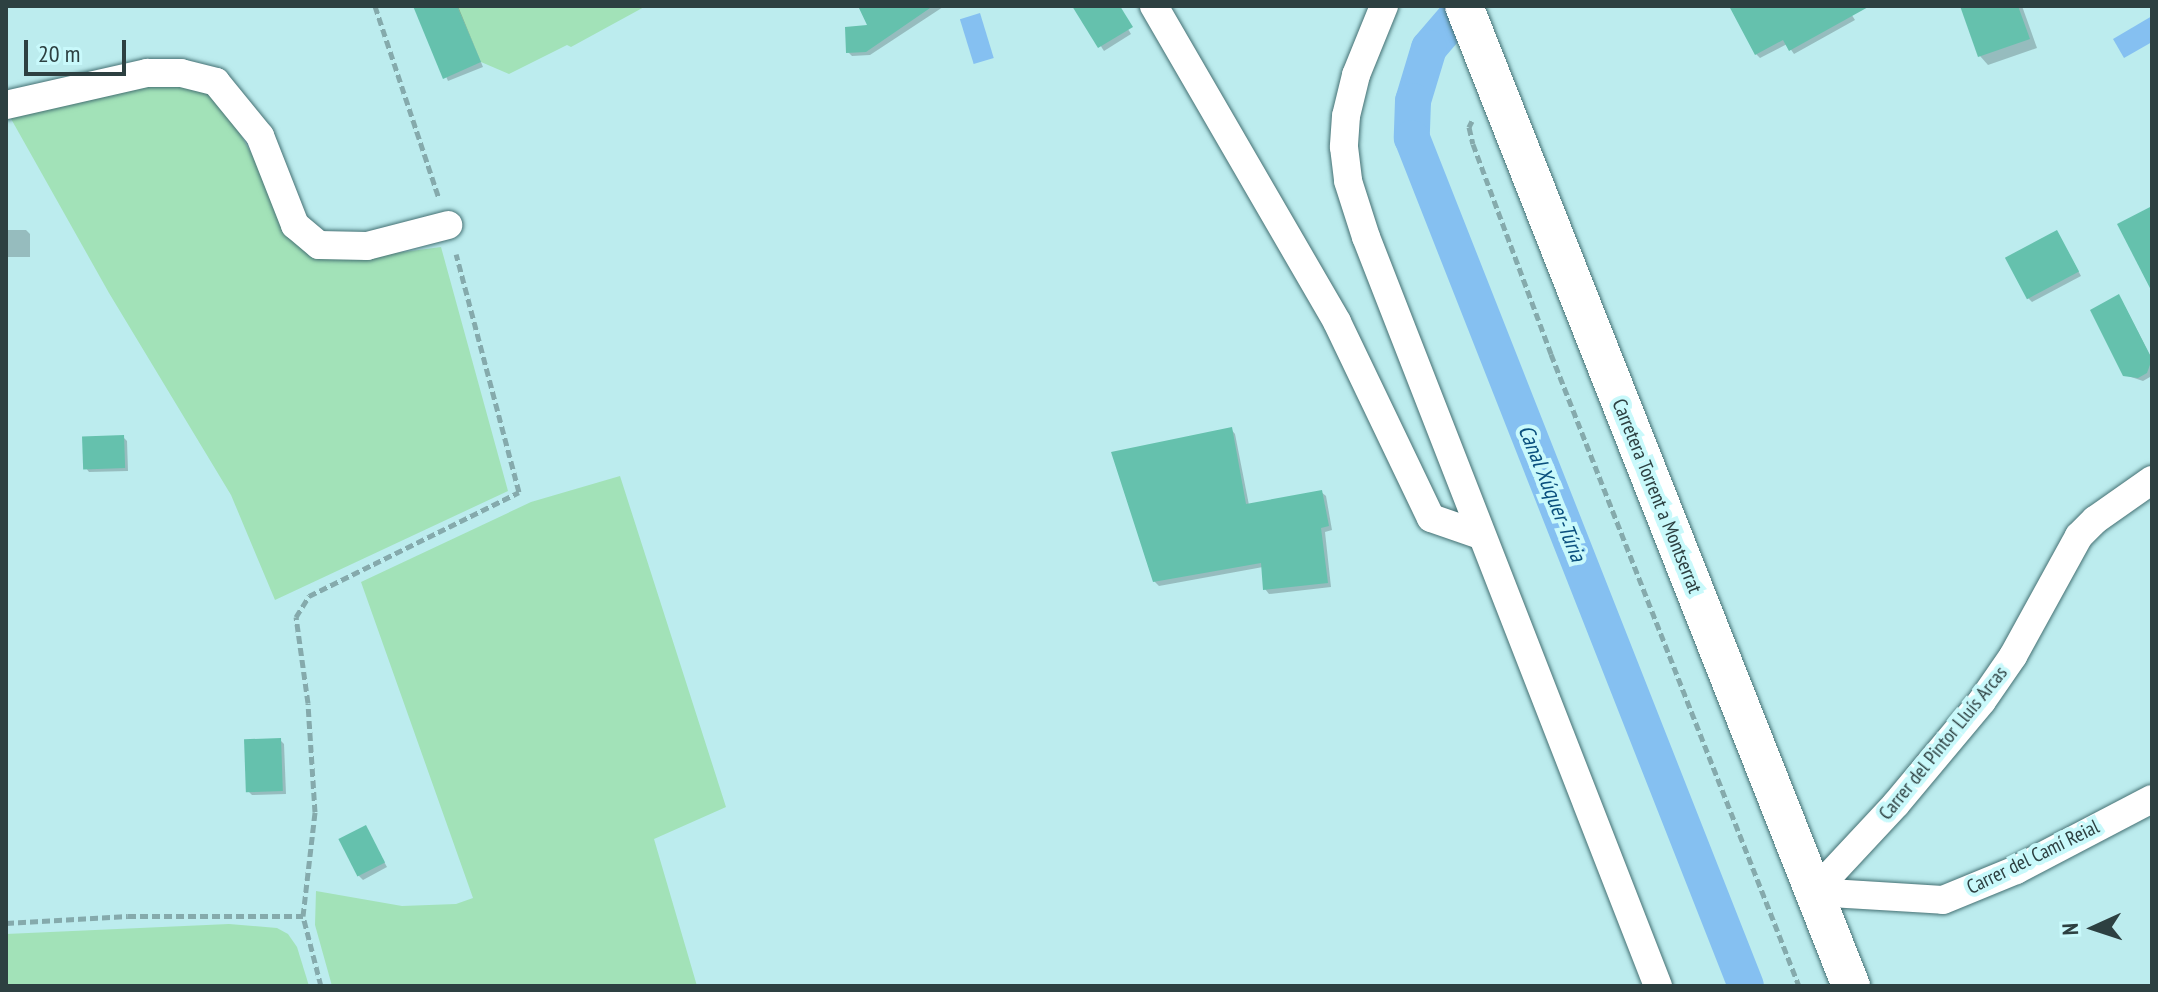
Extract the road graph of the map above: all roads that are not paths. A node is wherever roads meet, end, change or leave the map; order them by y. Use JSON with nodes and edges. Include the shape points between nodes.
{"nodes":[{"id":1,"x":1154,"y":6,"type":"edge"},
{"id":2,"x":1384,"y":6,"type":"edge"},
{"id":3,"x":1470,"y":22,"type":"edge"},
{"id":4,"x":6,"y":105,"type":"edge"},
{"id":5,"x":448,"y":225,"type":"road end"},
{"id":6,"x":2152,"y":480,"type":"edge"},
{"id":7,"x":1480,"y":535,"type":"junction"},
{"id":8,"x":2152,"y":799,"type":"edge"},
{"id":9,"x":1814,"y":892,"type":"junction"},
{"id":10,"x":1658,"y":986,"type":"edge"},
{"id":11,"x":1851,"y":986,"type":"edge"}],
"edges":[{"from":1,"to":7,"type":"street","via":[[1337,322],[1431,518]]},
{"from":2,"to":7,"type":"street","via":[[1346,116],[1348,181]]},
{"from":3,"to":9,"type":"main road","name":"Carretera Torrent a Montserrat"},
{"from":4,"to":5,"type":"street","via":[[147,73],[181,73],[216,82],[260,136],[295,225],[319,245],[367,246]]},
{"from":6,"to":9,"type":"street","name":"Carrer del Pintor Lluís Arcas","via":[[2079,536],[1982,701]]},
{"from":7,"to":10,"type":"street"},
{"from":8,"to":9,"type":"street","name":"Carrer del Camí Reial","via":[[2016,870],[1943,900]]},
{"from":9,"to":11,"type":"main road","name":"Carretera Torrent a Montserrat"}]}
